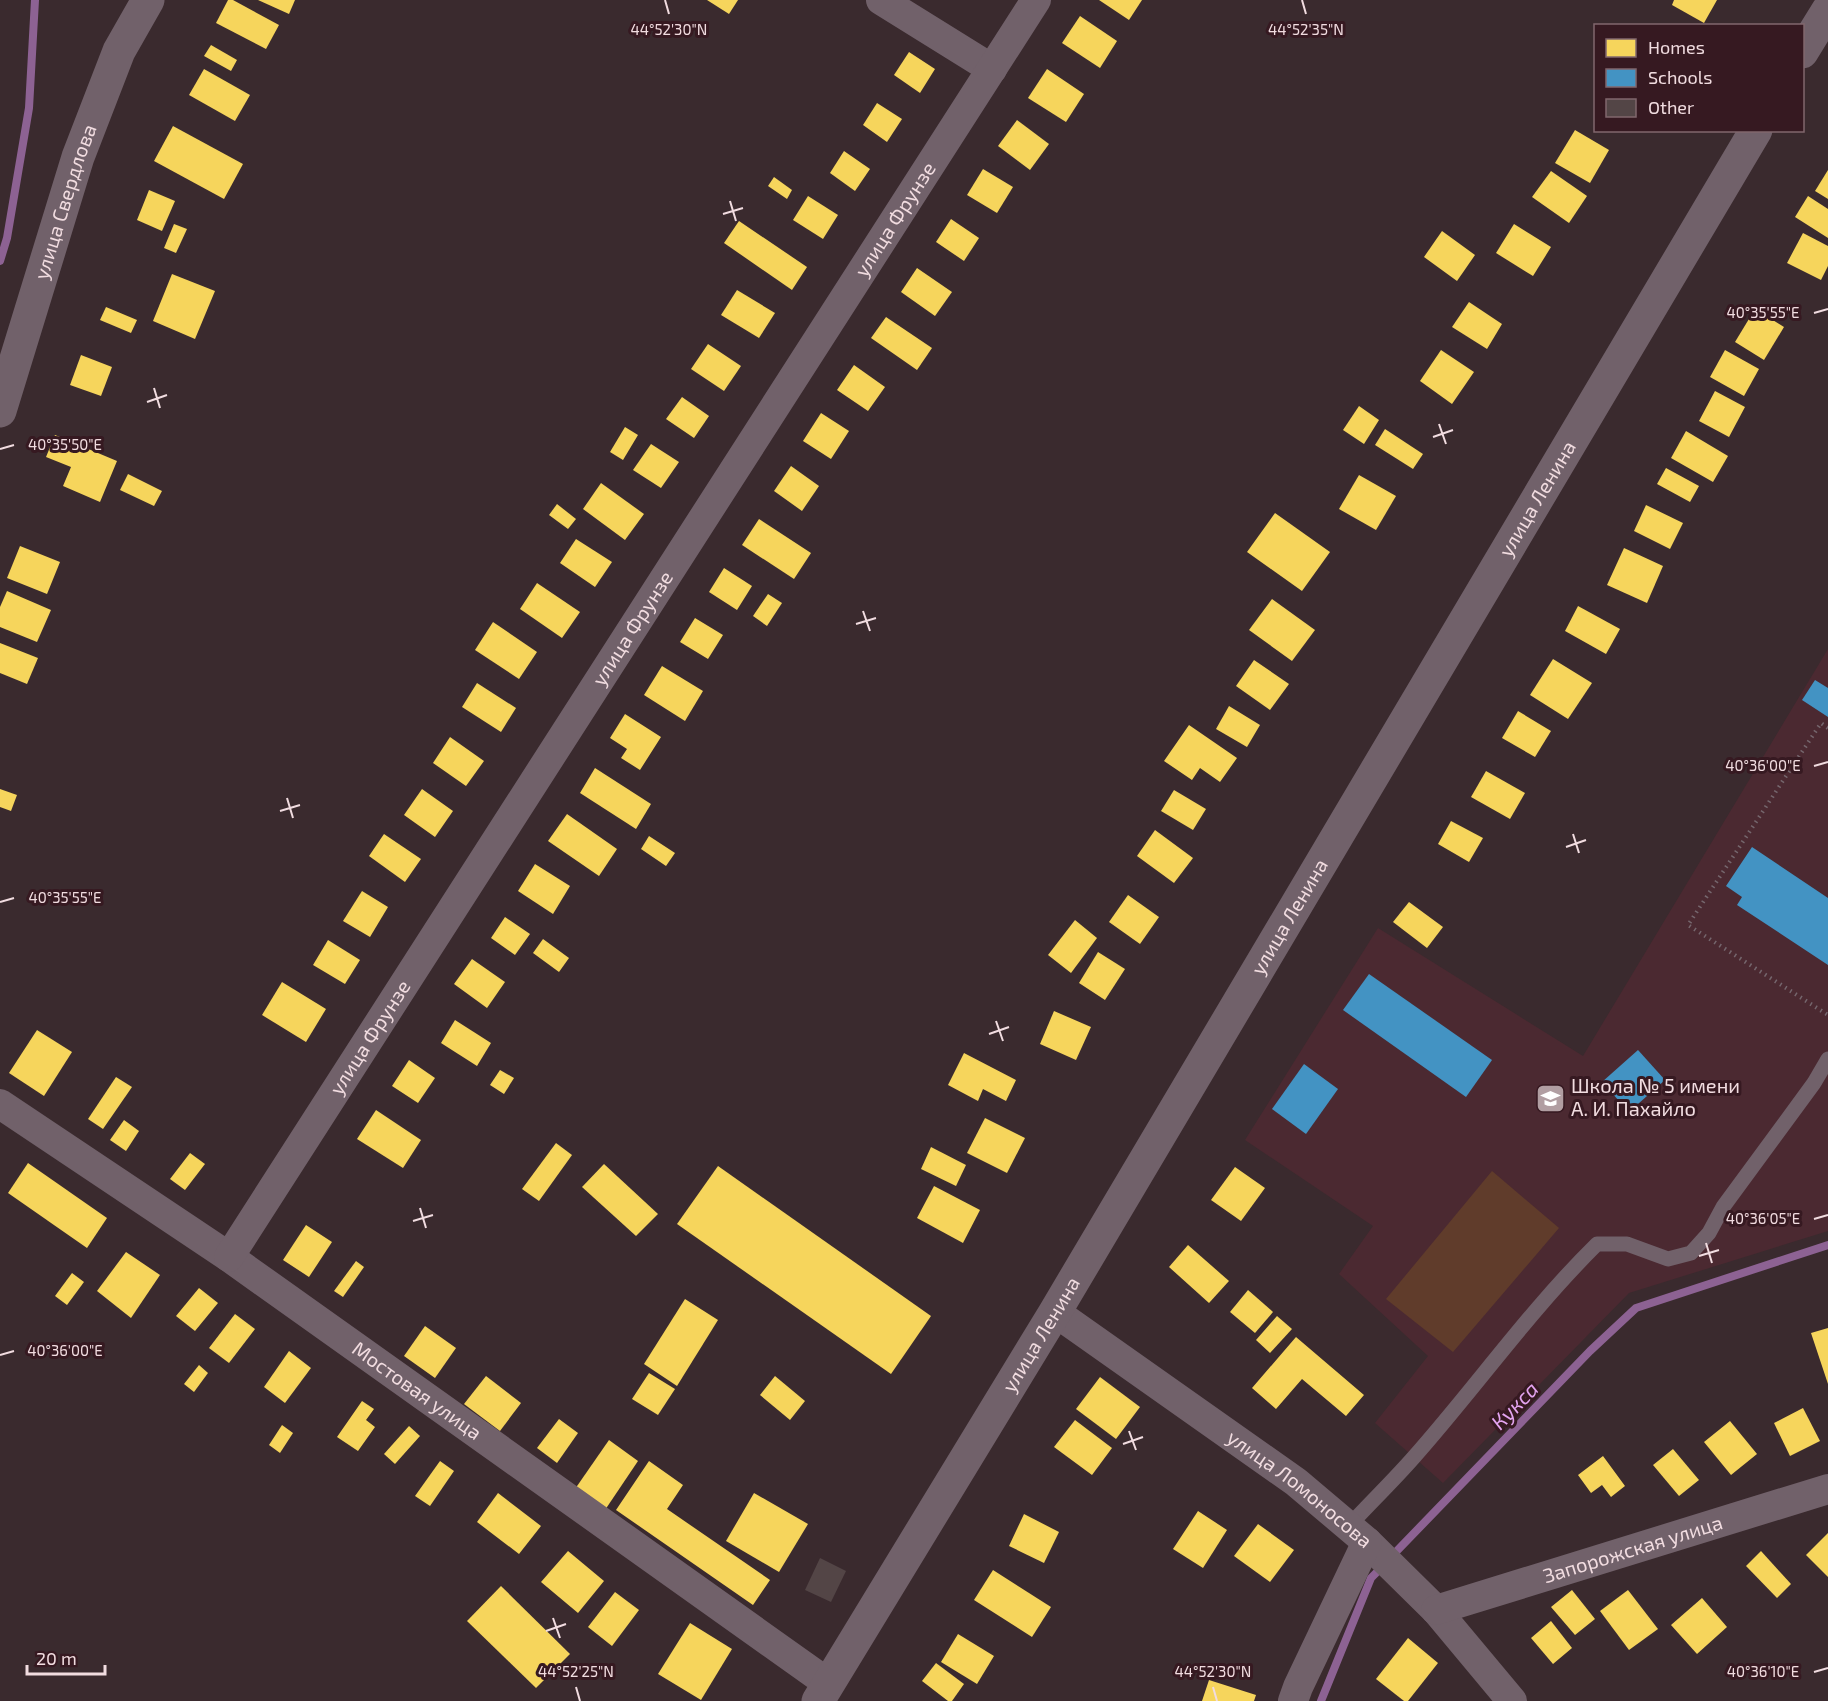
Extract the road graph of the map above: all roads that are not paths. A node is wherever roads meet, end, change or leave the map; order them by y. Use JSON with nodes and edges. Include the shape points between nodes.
{"nodes":[{"id":1,"x":148,"y":0,"type":"edge"},
{"id":2,"x":881,"y":0,"type":"edge"},
{"id":3,"x":1036,"y":0,"type":"edge"},
{"id":4,"x":1828,"y":9,"type":"edge"},
{"id":5,"x":1804,"y":50,"type":"edge"},
{"id":6,"x":992,"y":69,"type":"junction"},
{"id":7,"x":1755,"y":132,"type":"edge"},
{"id":8,"x":0,"y":411,"type":"edge"},
{"id":9,"x":1828,"y":1059,"type":"edge"},
{"id":10,"x":0,"y":1104,"type":"edge"},
{"id":11,"x":228,"y":1257,"type":"junction"},
{"id":12,"x":1054,"y":1312,"type":"junction"},
{"id":13,"x":1828,"y":1488,"type":"edge"},
{"id":14,"x":1372,"y":1548,"type":"junction"},
{"id":15,"x":1436,"y":1610,"type":"junction"},
{"id":16,"x":823,"y":1692,"type":"edge"},
{"id":17,"x":1293,"y":1701,"type":"edge"},
{"id":18,"x":1512,"y":1701,"type":"edge"}],
"edges":[{"from":1,"to":8,"type":"street","name":"улица Свердлова","via":[[119,51],[78,157]]},
{"from":2,"to":6,"type":"street"},
{"from":3,"to":6,"type":"street","name":"улица Фрунзе"},
{"from":4,"to":5,"type":"street"},
{"from":6,"to":11,"type":"street","name":"улица Фрунзе"},
{"from":7,"to":12,"type":"street","name":"улица Ленина"},
{"from":9,"to":14,"type":"lane","via":[[1709,1233],[1691,1253],[1668,1259],[1627,1244],[1597,1244],[1580,1260],[1414,1457]]},
{"from":10,"to":11,"type":"street","name":"Мостовая улица"},
{"from":11,"to":16,"type":"street","name":"Мостовая улица"},
{"from":12,"to":14,"type":"street","name":"улица Ломоносова","via":[[1296,1482]]},
{"from":12,"to":16,"type":"street","name":"улица Ленина"},
{"from":13,"to":15,"type":"street","name":"Запорожская улица"},
{"from":14,"to":15,"type":"street","name":"улица Ломоносова"},
{"from":14,"to":17,"type":"street"},
{"from":15,"to":18,"type":"street","name":"улица Ломоносова"}]}
